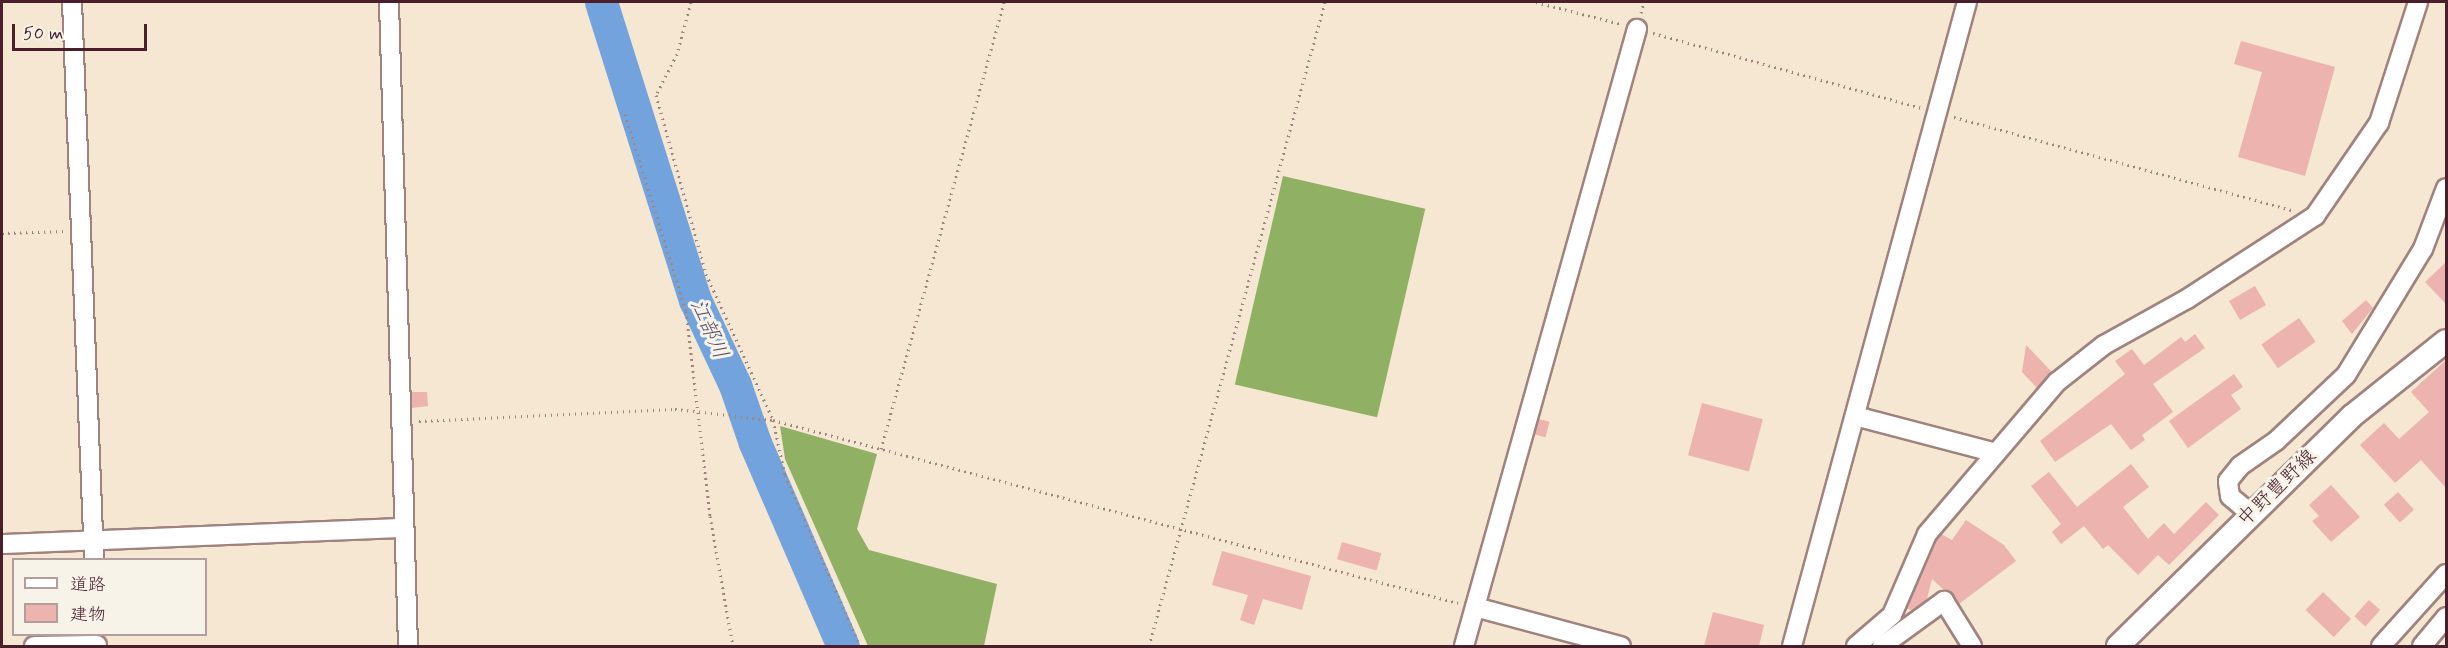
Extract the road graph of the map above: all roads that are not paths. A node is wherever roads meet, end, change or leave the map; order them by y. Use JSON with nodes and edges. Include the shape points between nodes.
{"nodes":[{"id":1,"x":72,"y":2,"type":"edge"},
{"id":2,"x":389,"y":2,"type":"edge"},
{"id":3,"x":1967,"y":2,"type":"edge"},
{"id":4,"x":2418,"y":2,"type":"edge"},
{"id":5,"x":1637,"y":29,"type":"dead end"},
{"id":6,"x":2446,"y":188,"type":"edge"},
{"id":7,"x":2446,"y":341,"type":"edge"},
{"id":8,"x":1855,"y":416,"type":"junction"},
{"id":9,"x":1996,"y":453,"type":"junction"},
{"id":10,"x":2250,"y":513,"type":"junction"},
{"id":11,"x":404,"y":528,"type":"junction"},
{"id":12,"x":93,"y":540,"type":"junction"},
{"id":13,"x":2,"y":544,"type":"edge"},
{"id":14,"x":94,"y":558,"type":"edge"},
{"id":15,"x":2446,"y":574,"type":"edge"},
{"id":16,"x":1475,"y":608,"type":"junction"},
{"id":17,"x":2446,"y":617,"type":"edge"},
{"id":18,"x":97,"y":642,"type":"edge"},
{"id":19,"x":34,"y":646,"type":"edge"},
{"id":20,"x":408,"y":646,"type":"edge"},
{"id":21,"x":1464,"y":646,"type":"edge"},
{"id":22,"x":1621,"y":646,"type":"edge"},
{"id":23,"x":1792,"y":646,"type":"edge"},
{"id":24,"x":1856,"y":646,"type":"edge"},
{"id":25,"x":1882,"y":646,"type":"edge"},
{"id":26,"x":1972,"y":646,"type":"edge"},
{"id":27,"x":2118,"y":646,"type":"edge"},
{"id":28,"x":2381,"y":646,"type":"edge"},
{"id":29,"x":2422,"y":646,"type":"edge"}],
"edges":[{"from":1,"to":12,"type":"street"},
{"from":2,"to":11,"type":"street"},
{"from":3,"to":8,"type":"street"},
{"from":4,"to":9,"type":"street","via":[[2379,123],[2315,216],[2187,299],[2103,345],[2057,382]]},
{"from":5,"to":16,"type":"street"},
{"from":6,"to":10,"type":"street","via":[[2423,249],[2346,375],[2276,441],[2240,466],[2228,482],[2230,496]]},
{"from":7,"to":10,"type":"main road","name":"中野豊野線","via":[[2352,416]]},
{"from":8,"to":9,"type":"street"},
{"from":8,"to":23,"type":"street"},
{"from":9,"to":24,"type":"street","via":[[1927,534],[1892,615]]},
{"from":10,"to":27,"type":"main road","name":"中野豊野線"},
{"from":11,"to":12,"type":"street"},
{"from":11,"to":20,"type":"street"},
{"from":12,"to":13,"type":"street"},
{"from":12,"to":14,"type":"street"},
{"from":15,"to":28,"type":"street"},
{"from":16,"to":21,"type":"street"},
{"from":16,"to":22,"type":"street"},
{"from":17,"to":29,"type":"street"},
{"from":18,"to":19,"type":"street"},
{"from":25,"to":26,"type":"street","via":[[1944,601]]}]}
